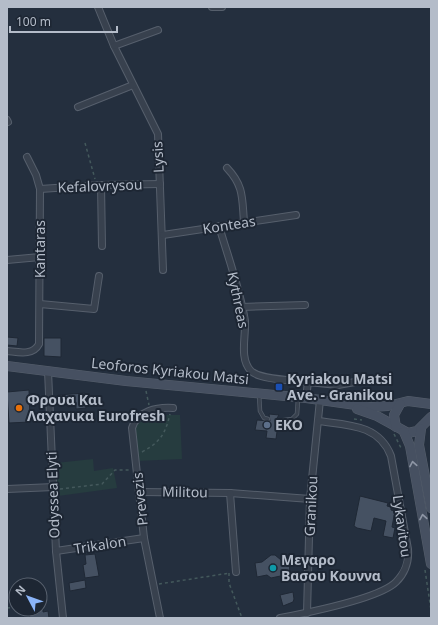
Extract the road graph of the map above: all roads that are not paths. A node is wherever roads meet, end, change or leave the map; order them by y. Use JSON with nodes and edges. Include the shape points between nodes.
{"nodes":[{"id":1,"x":98,"y":7,"type":"edge"},
{"id":2,"x":212,"y":7,"type":"edge"},
{"id":3,"x":222,"y":7,"type":"edge"},
{"id":4,"x":158,"y":30,"type":"dead end"},
{"id":5,"x":114,"y":46,"type":"junction"},
{"id":6,"x":133,"y":85,"type":"junction"},
{"id":7,"x":78,"y":108,"type":"dead end"},
{"id":8,"x":27,"y":157,"type":"dead end"},
{"id":9,"x":227,"y":168,"type":"dead end"},
{"id":10,"x":160,"y":184,"type":"junction"},
{"id":11,"x":98,"y":185,"type":"junction"},
{"id":12,"x":40,"y":189,"type":"junction"},
{"id":13,"x":296,"y":215,"type":"dead end"},
{"id":14,"x":244,"y":222,"type":"junction"},
{"id":15,"x":219,"y":226,"type":"junction"},
{"id":16,"x":163,"y":235,"type":"junction"},
{"id":17,"x":102,"y":246,"type":"dead end"},
{"id":18,"x":40,"y":256,"type":"junction"},
{"id":19,"x":7,"y":260,"type":"edge"},
{"id":20,"x":163,"y":270,"type":"dead end"},
{"id":21,"x":99,"y":276,"type":"dead end"},
{"id":22,"x":40,"y":304,"type":"junction"},
{"id":23,"x":305,"y":305,"type":"dead end"},
{"id":24,"x":241,"y":307,"type":"junction"},
{"id":25,"x":7,"y":351,"type":"edge"},
{"id":26,"x":7,"y":366,"type":"edge"},
{"id":27,"x":48,"y":371,"type":"junction"},
{"id":28,"x":308,"y":382,"type":"junction"},
{"id":29,"x":355,"y":382,"type":"dead end"},
{"id":30,"x":259,"y":394,"type":"junction"},
{"id":31,"x":302,"y":397,"type":"junction"},
{"id":32,"x":320,"y":400,"type":"junction"},
{"id":33,"x":330,"y":402,"type":"junction"},
{"id":34,"x":416,"y":402,"type":"junction"},
{"id":35,"x":400,"y":404,"type":"junction"},
{"id":36,"x":431,"y":404,"type":"edge"},
{"id":37,"x":172,"y":408,"type":"road end"},
{"id":38,"x":268,"y":419,"type":"dead end"},
{"id":39,"x":278,"y":421,"type":"dead end"},
{"id":40,"x":318,"y":421,"type":"junction"},
{"id":41,"x":426,"y":423,"type":"edge"},
{"id":42,"x":400,"y":430,"type":"junction"},
{"id":43,"x":54,"y":488,"type":"junction"},
{"id":44,"x":7,"y":489,"type":"edge"},
{"id":45,"x":140,"y":492,"type":"junction"},
{"id":46,"x":230,"y":493,"type":"junction"},
{"id":47,"x":310,"y":499,"type":"junction"},
{"id":48,"x":431,"y":508,"type":"edge"},
{"id":49,"x":144,"y":538,"type":"junction"},
{"id":50,"x":56,"y":552,"type":"junction"},
{"id":51,"x":431,"y":564,"type":"edge"},
{"id":52,"x":232,"y":572,"type":"road end"},
{"id":53,"x":307,"y":613,"type":"junction"},
{"id":54,"x":63,"y":618,"type":"edge"},
{"id":55,"x":160,"y":618,"type":"edge"},
{"id":56,"x":280,"y":618,"type":"edge"}],
"edges":[{"from":1,"to":5,"type":"street","name":"Lysis"},
{"from":2,"to":3,"type":"street"},
{"from":4,"to":5,"type":"street"},
{"from":5,"to":6,"type":"street","name":"Lysis"},
{"from":6,"to":7,"type":"street"},
{"from":6,"to":10,"type":"street","name":"Lysis","via":[[158,134]]},
{"from":8,"to":12,"type":"street","name":"Kantaras"},
{"from":9,"to":14,"type":"street","via":[[237,179],[241,191]]},
{"from":10,"to":11,"type":"street","name":"Kefalovrysou"},
{"from":10,"to":16,"type":"street","name":"Lysis"},
{"from":11,"to":12,"type":"street","name":"Kefalovrysou"},
{"from":11,"to":17,"type":"street"},
{"from":12,"to":18,"type":"street","name":"Kantaras"},
{"from":13,"to":14,"type":"street","name":"Konteas"},
{"from":14,"to":15,"type":"street","name":"Konteas"},
{"from":15,"to":16,"type":"street","name":"Konteas"},
{"from":15,"to":24,"type":"street","name":"Kythreas"},
{"from":16,"to":20,"type":"street","name":"Lysis"},
{"from":18,"to":19,"type":"street"},
{"from":18,"to":22,"type":"street","name":"Kantaras"},
{"from":21,"to":22,"type":"street","via":[[94,309]]},
{"from":22,"to":25,"type":"street","name":"Kantaras","via":[[39,344],[36,349],[30,352]]},
{"from":23,"to":24,"type":"street"},
{"from":24,"to":28,"type":"street","name":"Kythreas","via":[[245,321],[245,357],[251,371],[265,377]]},
{"from":26,"to":27,"type":"main road","name":"Leoforos Kyriakou Matsi"},
{"from":27,"to":30,"type":"main road","name":"Leoforos Kyriakou Matsi"},
{"from":27,"to":43,"type":"street","name":"Odyssea Elyti"},
{"from":28,"to":29,"type":"street","name":"Kythreas","via":[[338,385]]},
{"from":28,"to":31,"type":"street"},
{"from":30,"to":31,"type":"main road","name":"Leoforos Kyriakou Matsi"},
{"from":30,"to":38,"type":"lane","via":[[260,411],[264,418]]},
{"from":31,"to":32,"type":"main road","name":"Leoforos Kyriakou Matsi"},
{"from":31,"to":39,"type":"lane","via":[[297,414],[292,419]]},
{"from":32,"to":33,"type":"main road","name":"Leoforos Kyriakou Matsi"},
{"from":32,"to":40,"type":"street","name":"Granikou"},
{"from":33,"to":35,"type":"main road","name":"Leoforos Kyriakou Matsi","via":[[370,407]]},
{"from":33,"to":42,"type":"main road","name":"Leoforos Kyriakou Matsi","via":[[369,413]]},
{"from":34,"to":35,"type":"main road","name":"Leoforos Kyriakou Matsi"},
{"from":34,"to":36,"type":"main road","name":"Leoforos Kyriakou Matsi"},
{"from":34,"to":41,"type":"main road","via":[[424,410]]},
{"from":35,"to":42,"type":"main road","via":[[394,414]]},
{"from":37,"to":45,"type":"street","name":"Prevezis","via":[[150,411],[139,417],[133,426]]},
{"from":40,"to":47,"type":"street","name":"Granikou"},
{"from":40,"to":53,"type":"street","name":"Lykavitou","via":[[366,429],[378,436],[387,447],[408,548],[408,559],[403,574],[384,590]]},
{"from":41,"to":42,"type":"main road","via":[[413,433]]},
{"from":41,"to":48,"type":"main road","via":[[419,445]]},
{"from":51,"to":42,"type":"main road","one_way":true,"via":[[410,446]]},
{"from":43,"to":44,"type":"street"},
{"from":43,"to":50,"type":"street","name":"Odyssea Elyti"},
{"from":45,"to":46,"type":"street","name":"Militou"},
{"from":45,"to":49,"type":"street","name":"Prevezis"},
{"from":46,"to":47,"type":"street","name":"Militou"},
{"from":46,"to":52,"type":"street"},
{"from":47,"to":53,"type":"street","name":"Granikou"},
{"from":49,"to":50,"type":"street","name":"Trikalon"},
{"from":49,"to":55,"type":"street","name":"Prevezis"},
{"from":50,"to":54,"type":"street","name":"Odyssea Elyti"},
{"from":53,"to":56,"type":"street","name":"Lykavitou"}]}
